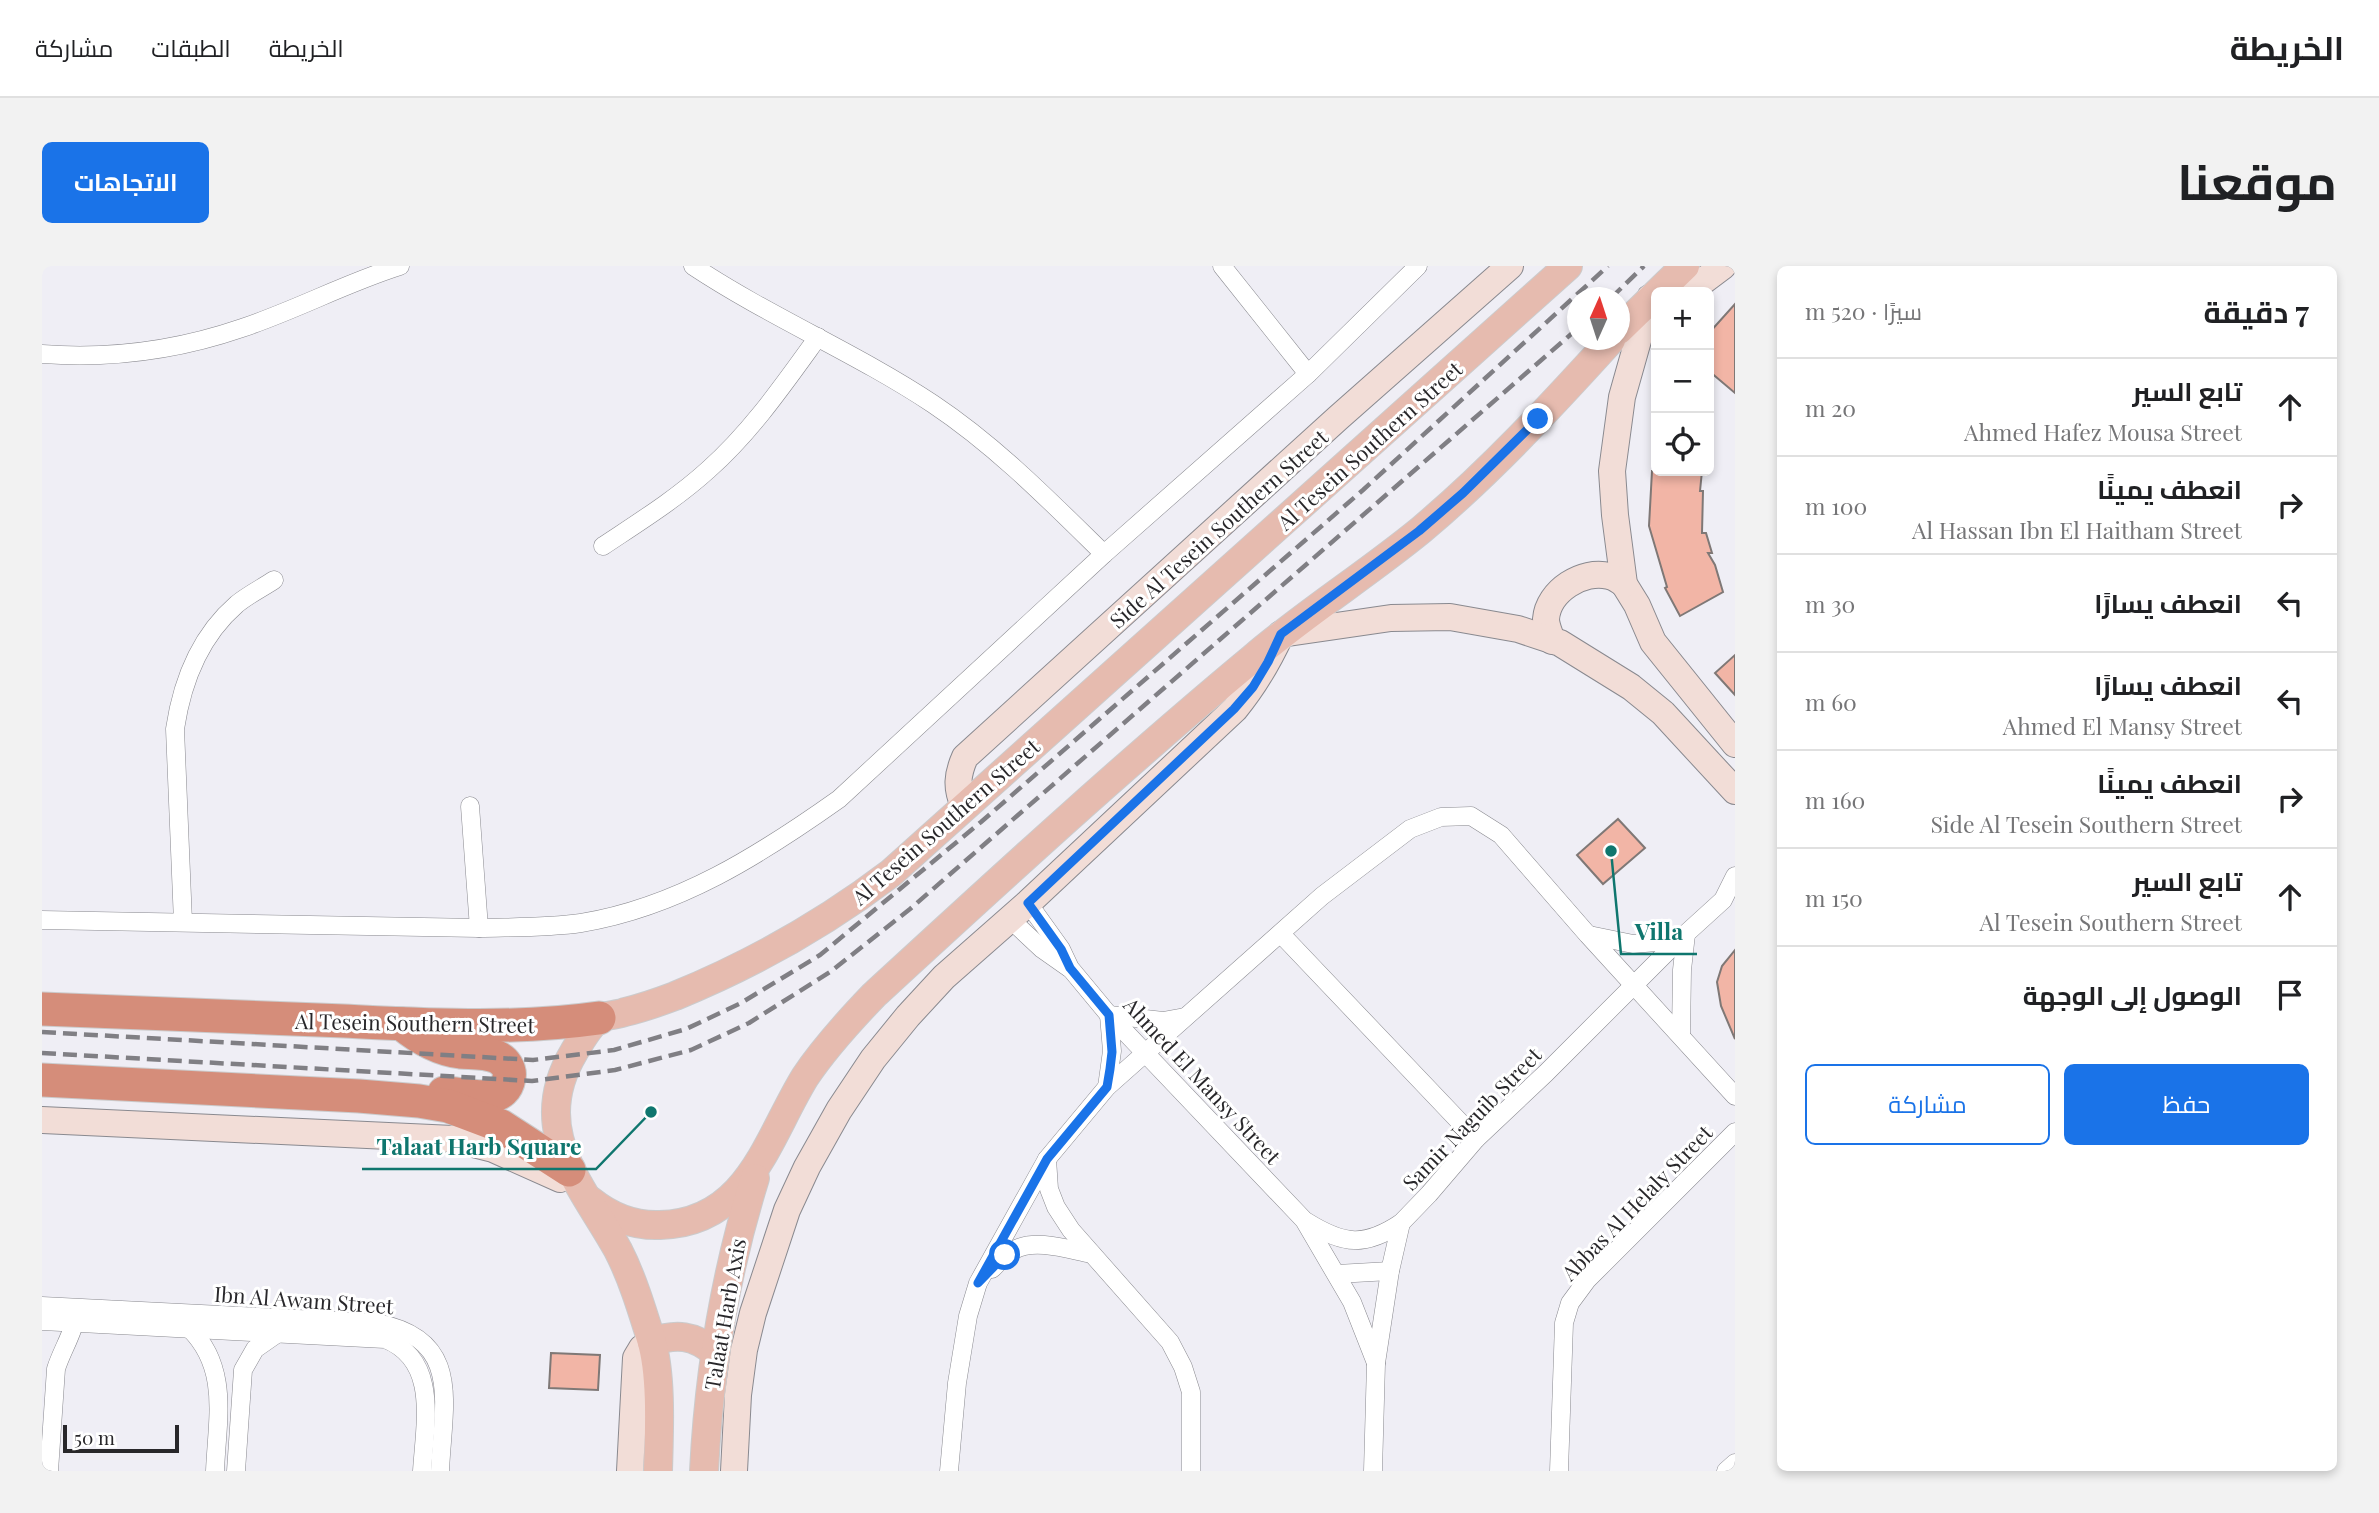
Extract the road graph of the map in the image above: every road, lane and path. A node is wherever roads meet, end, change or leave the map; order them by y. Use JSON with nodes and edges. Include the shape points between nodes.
{"nodes":[{"id":1,"x":400,"y":266,"type":"edge"},
{"id":2,"x":694,"y":266,"type":"edge"},
{"id":3,"x":1222,"y":266,"type":"edge"},
{"id":4,"x":1418,"y":266,"type":"edge"},
{"id":5,"x":1510,"y":266,"type":"edge"},
{"id":6,"x":1568,"y":266,"type":"edge"},
{"id":7,"x":1685,"y":266,"type":"edge"},
{"id":8,"x":1723,"y":266,"type":"edge"},
{"id":9,"x":1668,"y":287,"type":"edge"},
{"id":10,"x":1690,"y":287,"type":"edge"},
{"id":11,"x":1651,"y":304,"type":"edge"},
{"id":12,"x":1630,"y":321,"type":"edge"},
{"id":13,"x":1651,"y":322,"type":"edge"},
{"id":14,"x":818,"y":337,"type":"junction"},
{"id":15,"x":1602,"y":350,"type":"edge"},
{"id":16,"x":42,"y":354,"type":"edge"},
{"id":17,"x":1308,"y":374,"type":"junction"},
{"id":18,"x":603,"y":546,"type":"dead end"},
{"id":19,"x":1104,"y":554,"type":"junction"},
{"id":20,"x":274,"y":580,"type":"dead end"},
{"id":21,"x":1624,"y":584,"type":"junction"},
{"id":22,"x":1281,"y":634,"type":"junction"},
{"id":23,"x":1552,"y":641,"type":"junction"},
{"id":24,"x":1735,"y":744,"type":"edge"},
{"id":25,"x":1735,"y":791,"type":"edge"},
{"id":26,"x":470,"y":806,"type":"dead end"},
{"id":27,"x":964,"y":806,"type":"junction"},
{"id":28,"x":1735,"y":876,"type":"edge"},
{"id":29,"x":1729,"y":899,"type":"edge"},
{"id":30,"x":1019,"y":911,"type":"junction"},
{"id":31,"x":42,"y":920,"type":"edge"},
{"id":32,"x":183,"y":922,"type":"junction"},
{"id":33,"x":479,"y":928,"type":"junction"},
{"id":34,"x":1281,"y":934,"type":"junction"},
{"id":35,"x":1588,"y":935,"type":"junction"},
{"id":36,"x":1682,"y":937,"type":"junction"},
{"id":37,"x":1634,"y":984,"type":"junction"},
{"id":38,"x":42,"y":1009,"type":"edge"},
{"id":39,"x":1109,"y":1015,"type":"junction"},
{"id":40,"x":1185,"y":1017,"type":"junction"},
{"id":41,"x":599,"y":1018,"type":"junction"},
{"id":42,"x":402,"y":1024,"type":"junction"},
{"id":43,"x":1681,"y":1035,"type":"junction"},
{"id":44,"x":1147,"y":1053,"type":"junction"},
{"id":45,"x":42,"y":1080,"type":"edge"},
{"id":46,"x":1107,"y":1087,"type":"junction"},
{"id":47,"x":1735,"y":1096,"type":"edge"},
{"id":48,"x":419,"y":1101,"type":"junction"},
{"id":49,"x":42,"y":1120,"type":"edge"},
{"id":50,"x":1735,"y":1132,"type":"edge"},
{"id":51,"x":1476,"y":1139,"type":"junction"},
{"id":52,"x":761,"y":1159,"type":"junction"},
{"id":53,"x":1047,"y":1159,"type":"junction"},
{"id":54,"x":578,"y":1185,"type":"junction"},
{"id":55,"x":1304,"y":1220,"type":"junction"},
{"id":56,"x":1401,"y":1223,"type":"junction"},
{"id":57,"x":1092,"y":1254,"type":"junction"},
{"id":58,"x":1390,"y":1271,"type":"junction"},
{"id":59,"x":1337,"y":1275,"type":"junction"},
{"id":60,"x":978,"y":1283,"type":"junction"},
{"id":61,"x":42,"y":1306,"type":"edge"},
{"id":62,"x":76,"y":1316,"type":"junction"},
{"id":63,"x":42,"y":1321,"type":"edge"},
{"id":64,"x":190,"y":1328,"type":"junction"},
{"id":65,"x":278,"y":1333,"type":"junction"},
{"id":66,"x":652,"y":1342,"type":"junction"},
{"id":67,"x":714,"y":1352,"type":"junction"},
{"id":68,"x":1376,"y":1363,"type":"junction"},
{"id":69,"x":1735,"y":1463,"type":"edge"},
{"id":70,"x":49,"y":1471,"type":"edge"},
{"id":71,"x":215,"y":1471,"type":"edge"},
{"id":72,"x":236,"y":1471,"type":"edge"},
{"id":73,"x":422,"y":1471,"type":"edge"},
{"id":74,"x":440,"y":1471,"type":"edge"},
{"id":75,"x":630,"y":1471,"type":"edge"},
{"id":76,"x":658,"y":1471,"type":"edge"},
{"id":77,"x":704,"y":1471,"type":"edge"},
{"id":78,"x":734,"y":1471,"type":"edge"},
{"id":79,"x":949,"y":1471,"type":"edge"},
{"id":80,"x":1191,"y":1471,"type":"edge"},
{"id":81,"x":1373,"y":1471,"type":"edge"},
{"id":82,"x":1559,"y":1471,"type":"edge"},
{"id":83,"x":1726,"y":1471,"type":"edge"}],
"edges":[{"from":1,"to":16,"type":"street","via":[[206,340],[136,353]]},
{"from":2,"to":14,"type":"street"},
{"from":3,"to":17,"type":"street"},
{"from":4,"to":17,"type":"street"},
{"from":5,"to":27,"type":"street","name":"Side Al Tesein Southern Street","via":[[965,757],[957,783]]},
{"from":6,"to":27,"type":"main road","name":"Al Tesein Southern Street"},
{"from":7,"to":9,"type":"main road"},
{"from":8,"to":10,"type":"street"},
{"from":11,"to":12,"type":"main road"},
{"from":13,"to":21,"type":"street","via":[[1622,397],[1612,471]]},
{"from":14,"to":18,"type":"street","via":[[736,443],[677,496]]},
{"from":14,"to":19,"type":"street","via":[[961,423]]},
{"from":15,"to":22,"type":"main road","via":[[1463,493]]},
{"from":17,"to":19,"type":"street"},
{"from":19,"to":33,"type":"street","via":[[839,799],[740,865],[691,890],[580,923]]},
{"from":20,"to":32,"type":"street","via":[[220,621],[184,685],[175,729]]},
{"from":21,"to":23,"type":"street","via":[[1610,576],[1593,575],[1562,589],[1546,619]]},
{"from":21,"to":24,"type":"street","via":[[1653,642]]},
{"from":22,"to":23,"type":"street","via":[[1391,618],[1450,617],[1518,629]]},
{"from":22,"to":30,"type":"street","via":[[1253,687],[1234,709]]},
{"from":22,"to":52,"type":"main road","via":[[1160,737],[856,1013],[807,1074]]},
{"from":23,"to":25,"type":"street","via":[[1631,687],[1663,713]]},
{"from":26,"to":33,"type":"street"},
{"from":27,"to":41,"type":"main road","name":"Al Tesein Southern Street","via":[[891,873],[800,936],[690,990]]},
{"from":28,"to":29,"type":"street","name":"Samir Naguib Street"},
{"from":29,"to":36,"type":"street","name":"Samir Naguib Street"},
{"from":30,"to":39,"type":"street","name":"Ahmed El Mansy Street","via":[[1042,949],[1070,968]]},
{"from":30,"to":78,"type":"street","via":[[944,977],[908,1016],[873,1059],[807,1167],[787,1210],[750,1325],[738,1395]]},
{"from":31,"to":32,"type":"street"},
{"from":32,"to":33,"type":"street"},
{"from":34,"to":35,"type":"street","via":[[1322,896],[1410,829],[1441,817],[1471,816],[1502,835]]},
{"from":34,"to":40,"type":"street"},
{"from":34,"to":51,"type":"street"},
{"from":35,"to":36,"type":"street","via":[[1633,944]]},
{"from":35,"to":37,"type":"street"},
{"from":36,"to":37,"type":"street","name":"Samir Naguib Street"},
{"from":36,"to":43,"type":"street"},
{"from":37,"to":43,"type":"street"},
{"from":37,"to":51,"type":"street","name":"Samir Naguib Street"},
{"from":38,"to":42,"type":"highway","name":"Al Tesein Southern Street"},
{"from":39,"to":40,"type":"street","via":[[1163,1021]]},
{"from":39,"to":44,"type":"street","name":"Ahmed El Mansy Street"},
{"from":39,"to":46,"type":"street","via":[[1112,1052]]},
{"from":40,"to":44,"type":"street"},
{"from":41,"to":42,"type":"highway","name":"Al Tesein Southern Street","via":[[537,1025]]},
{"from":41,"to":54,"type":"main road","via":[[571,1057],[557,1116],[558,1133]]},
{"from":42,"to":48,"type":"highway","via":[[442,1048],[493,1055],[504,1061],[510,1073],[508,1086],[498,1095],[447,1093]]},
{"from":43,"to":47,"type":"street"},
{"from":44,"to":46,"type":"street"},
{"from":44,"to":55,"type":"street","name":"Ahmed El Mansy Street"},
{"from":45,"to":48,"type":"highway"},
{"from":46,"to":53,"type":"street"},
{"from":48,"to":54,"type":"highway","via":[[501,1126]]},
{"from":49,"to":54,"type":"street","via":[[453,1139],[512,1156]]},
{"from":50,"to":82,"type":"street","name":"Abbas Al Helaly Street","via":[[1587,1280],[1570,1303],[1564,1323]]},
{"from":51,"to":56,"type":"street","name":"Samir Naguib Street"},
{"from":52,"to":54,"type":"main road","via":[[727,1201],[685,1222],[653,1225],[608,1213]]},
{"from":52,"to":67,"type":"main road","name":"Talaat Harb Axis","via":[[732,1260]]},
{"from":53,"to":57,"type":"street","via":[[1049,1189],[1056,1207]]},
{"from":53,"to":60,"type":"street"},
{"from":54,"to":66,"type":"main road","via":[[627,1269]]},
{"from":55,"to":56,"type":"street","name":"Ahmed El Mansy Street","via":[[1331,1237],[1361,1240],[1381,1236]]},
{"from":55,"to":59,"type":"street","name":"Ahmed El Mansy Street"},
{"from":56,"to":58,"type":"street","name":"Samir Naguib Street"},
{"from":57,"to":60,"type":"street","via":[[1054,1247],[1017,1248]]},
{"from":57,"to":80,"type":"street","via":[[1170,1342],[1183,1367],[1191,1392]]},
{"from":58,"to":59,"type":"street"},
{"from":58,"to":68,"type":"street","name":"Samir Naguib Street"},
{"from":59,"to":68,"type":"street","name":"Ahmed El Mansy Street"},
{"from":60,"to":79,"type":"street","via":[[957,1383]]},
{"from":61,"to":62,"type":"street","name":"Ibn Al Awam Street"},
{"from":62,"to":63,"type":"street","name":"Ibn Al Awam Street"},
{"from":62,"to":64,"type":"street","name":"Ibn Al Awam Street"},
{"from":62,"to":70,"type":"street","via":[[56,1369]]},
{"from":62,"to":74,"type":"street","name":"Ibn Al Awam Street","via":[[396,1326],[415,1335],[433,1352],[442,1377]]},
{"from":64,"to":65,"type":"street","name":"Ibn Al Awam Street"},
{"from":64,"to":71,"type":"street","via":[[211,1356],[217,1374]]},
{"from":65,"to":72,"type":"street","via":[[255,1349],[243,1370]]},
{"from":65,"to":73,"type":"street","name":"Ibn Al Awam Street","via":[[386,1339],[410,1353],[423,1379]]},
{"from":66,"to":67,"type":"main road","via":[[678,1335],[704,1343]]},
{"from":66,"to":75,"type":"street","via":[[636,1358]]},
{"from":66,"to":76,"type":"main road"},
{"from":67,"to":77,"type":"main road","name":"Talaat Harb Axis"},
{"from":68,"to":81,"type":"street","name":"Samir Naguib Street"},
{"from":69,"to":83,"type":"street"}]}
